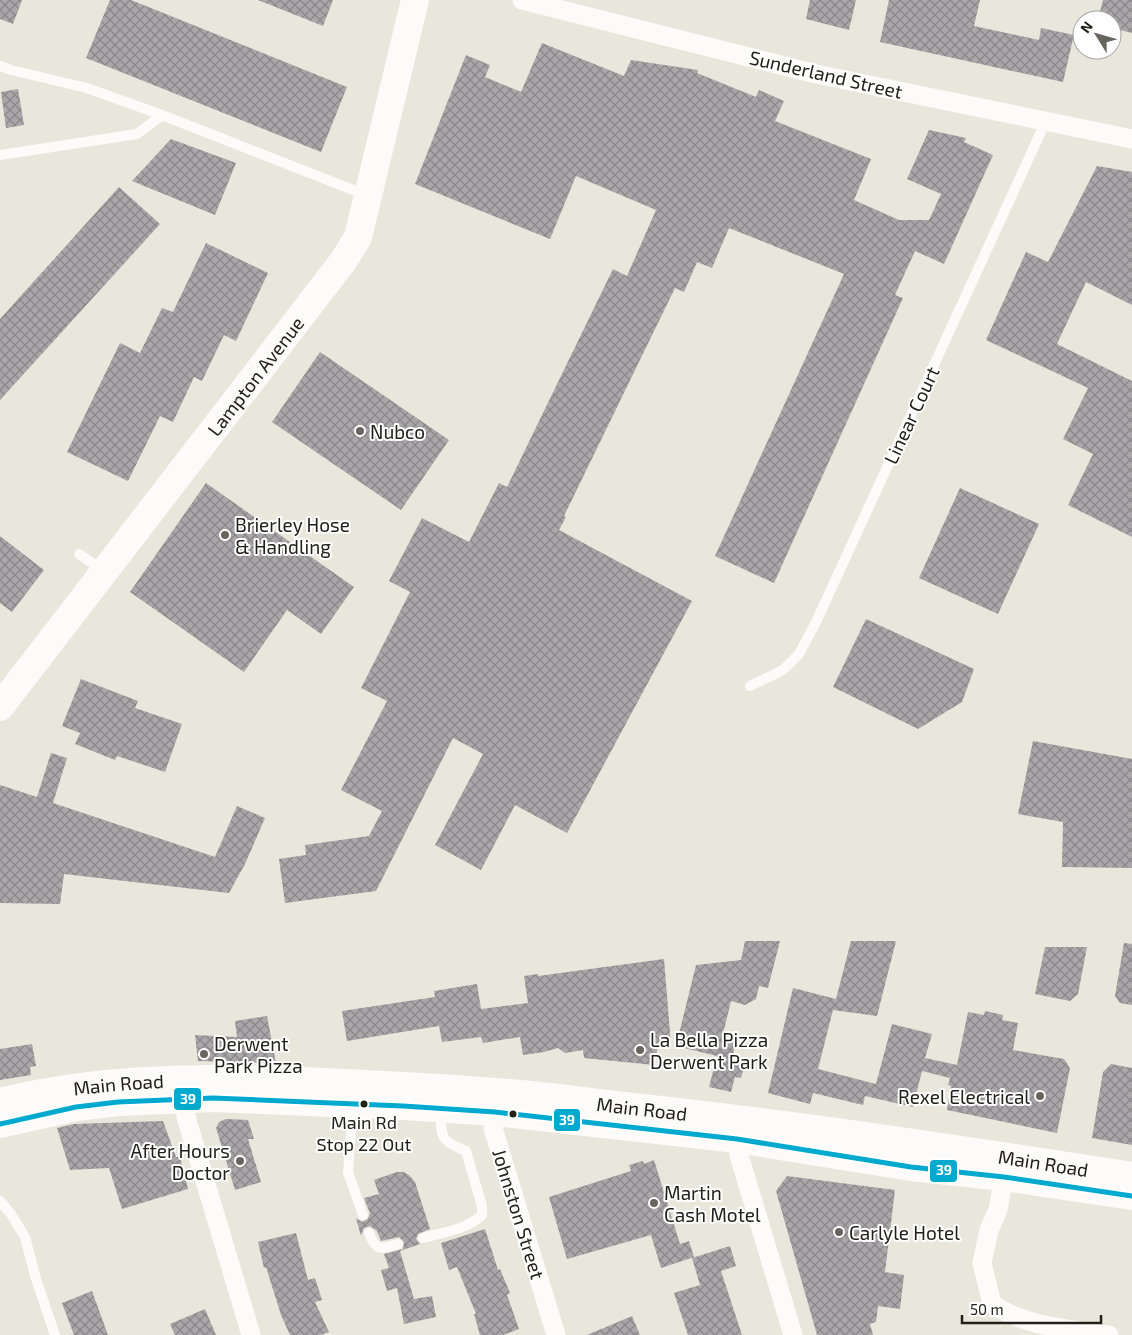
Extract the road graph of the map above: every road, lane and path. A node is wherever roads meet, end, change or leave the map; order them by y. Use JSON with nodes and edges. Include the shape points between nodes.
{"nodes":[{"id":1,"x":415,"y":0,"type":"edge"},
{"id":2,"x":522,"y":0,"type":"edge"},
{"id":3,"x":0,"y":66,"type":"edge"},
{"id":4,"x":162,"y":115,"type":"junction"},
{"id":5,"x":1046,"y":122,"type":"junction"},
{"id":6,"x":1132,"y":139,"type":"edge"},
{"id":7,"x":0,"y":154,"type":"edge"},
{"id":8,"x":368,"y":196,"type":"junction"},
{"id":9,"x":80,"y":554,"type":"dead end"},
{"id":10,"x":104,"y":572,"type":"junction"},
{"id":11,"x":750,"y":686,"type":"dead end"},
{"id":12,"x":0,"y":707,"type":"edge"},
{"id":13,"x":186,"y":1090,"type":"junction"},
{"id":14,"x":0,"y":1102,"type":"edge"},
{"id":15,"x":496,"y":1102,"type":"junction"},
{"id":16,"x":353,"y":1104,"type":"junction"},
{"id":17,"x":441,"y":1108,"type":"junction"},
{"id":18,"x":0,"y":1124,"type":"edge"},
{"id":19,"x":738,"y":1129,"type":"junction"},
{"id":20,"x":1005,"y":1167,"type":"junction"},
{"id":21,"x":1132,"y":1176,"type":"edge"},
{"id":22,"x":1132,"y":1196,"type":"edge"},
{"id":23,"x":0,"y":1201,"type":"edge"},
{"id":24,"x":363,"y":1215,"type":"dead end"},
{"id":25,"x":369,"y":1233,"type":"dead end"},
{"id":26,"x":423,"y":1238,"type":"dead end"},
{"id":27,"x":398,"y":1244,"type":"dead end"},
{"id":28,"x":55,"y":1335,"type":"edge"},
{"id":29,"x":251,"y":1335,"type":"edge"},
{"id":30,"x":556,"y":1335,"type":"edge"},
{"id":31,"x":793,"y":1335,"type":"edge"},
{"id":32,"x":1109,"y":1335,"type":"edge"}],
"edges":[{"from":1,"to":8,"type":"main road","name":"Lampton Avenue"},
{"from":2,"to":5,"type":"street","name":"Sunderland Street","via":[[816,74]]},
{"from":3,"to":4,"type":"lane","via":[[87,88]]},
{"from":4,"to":7,"type":"lane","via":[[137,134]]},
{"from":4,"to":8,"type":"lane"},
{"from":5,"to":6,"type":"street","name":"Sunderland Street"},
{"from":5,"to":11,"type":"lane","name":"Linear Court","via":[[816,622],[798,654],[783,670]]},
{"from":8,"to":10,"type":"main road","name":"Lampton Avenue","via":[[358,237],[344,260]]},
{"from":9,"to":10,"type":"lane"},
{"from":10,"to":12,"type":"main road","name":"Lampton Avenue"},
{"from":13,"to":14,"type":"main road","name":"Main Road","via":[[92,1084]]},
{"from":13,"to":15,"type":"main road","name":"Main Road","via":[[262,1080]]},
{"from":13,"to":16,"type":"main road","name":"Main Road","via":[[213,1098]]},
{"from":13,"to":18,"type":"main road","name":"Main Road","via":[[76,1107]]},
{"from":13,"to":29,"type":"street","via":[[186,1118]]},
{"from":15,"to":17,"type":"main road","name":"Main Road"},
{"from":15,"to":19,"type":"main road","name":"Main Road"},
{"from":15,"to":30,"type":"street","name":"Johnston Street","via":[[493,1128]]},
{"from":16,"to":17,"type":"main road","name":"Main Road"},
{"from":16,"to":24,"type":"lane","via":[[348,1172]]},
{"from":17,"to":26,"type":"lane","via":[[441,1134],[447,1142],[466,1151],[482,1215],[464,1227]]},
{"from":19,"to":20,"type":"main road","name":"Main Road"},
{"from":19,"to":31,"type":"street","via":[[739,1154]]},
{"from":20,"to":21,"type":"main road","name":"Main Road"},
{"from":20,"to":22,"type":"main road","name":"Main Road"},
{"from":20,"to":32,"type":"street","via":[[998,1210],[989,1230],[982,1263],[992,1304],[1003,1312],[1028,1321]]},
{"from":23,"to":28,"type":"lane","via":[[25,1237]]},
{"from":25,"to":27,"type":"lane","via":[[378,1248]]}]}
